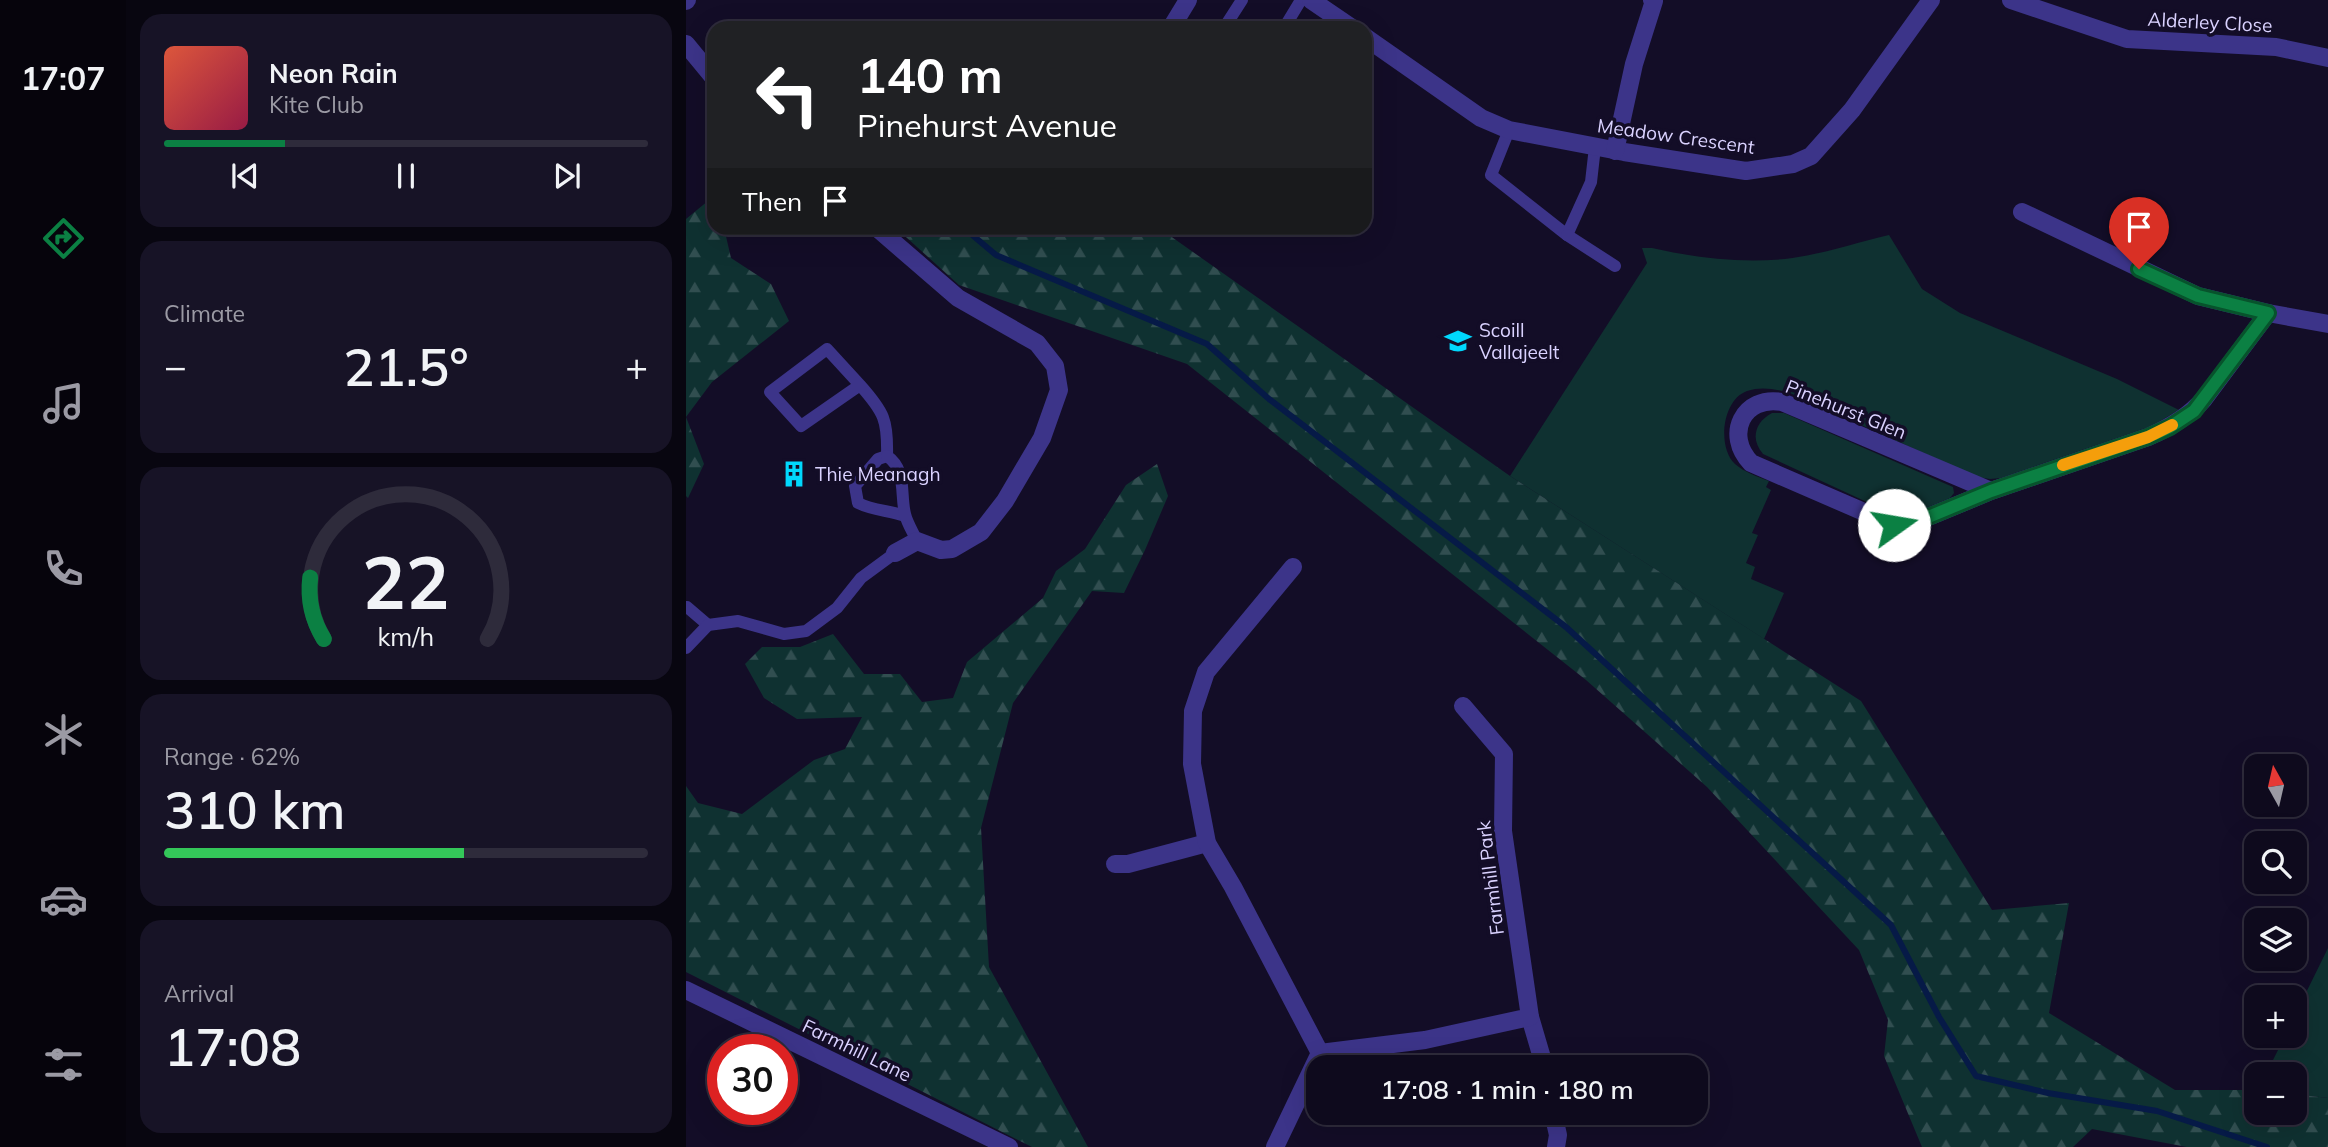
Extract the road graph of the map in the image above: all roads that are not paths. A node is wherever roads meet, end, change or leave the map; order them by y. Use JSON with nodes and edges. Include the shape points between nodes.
{"nodes":[{"id":1,"x":1188,"y":0,"type":"edge"},
{"id":2,"x":1242,"y":0,"type":"edge"},
{"id":3,"x":1301,"y":0,"type":"edge"},
{"id":4,"x":1311,"y":0,"type":"edge"},
{"id":5,"x":1654,"y":0,"type":"edge"},
{"id":6,"x":1931,"y":0,"type":"edge"},
{"id":7,"x":2011,"y":0,"type":"edge"},
{"id":8,"x":1175,"y":21,"type":"edge"},
{"id":9,"x":1228,"y":21,"type":"edge"},
{"id":10,"x":1288,"y":21,"type":"edge"},
{"id":11,"x":1342,"y":21,"type":"edge"},
{"id":12,"x":1372,"y":42,"type":"edge"},
{"id":13,"x":686,"y":44,"type":"edge"},
{"id":14,"x":2328,"y":58,"type":"edge"},
{"id":15,"x":707,"y":70,"type":"edge"},
{"id":16,"x":1509,"y":130,"type":"junction"},
{"id":17,"x":1595,"y":147,"type":"junction"},
{"id":18,"x":1615,"y":150,"type":"junction"},
{"id":19,"x":2022,"y":212,"type":"dead end"},
{"id":20,"x":1567,"y":234,"type":"junction"},
{"id":21,"x":885,"y":235,"type":"edge"},
{"id":22,"x":1615,"y":265,"type":"dead end"},
{"id":23,"x":2268,"y":313,"type":"junction"},
{"id":24,"x":2328,"y":324,"type":"edge"},
{"id":25,"x":860,"y":385,"type":"junction"},
{"id":26,"x":887,"y":456,"type":"junction"},
{"id":27,"x":1991,"y":491,"type":"junction"},
{"id":28,"x":905,"y":516,"type":"junction"},
{"id":29,"x":917,"y":541,"type":"junction"},
{"id":30,"x":895,"y":553,"type":"joint"},
{"id":31,"x":1293,"y":567,"type":"dead end"},
{"id":32,"x":687,"y":607,"type":"edge"},
{"id":33,"x":708,"y":625,"type":"junction"},
{"id":34,"x":686,"y":648,"type":"edge"},
{"id":35,"x":1463,"y":706,"type":"dead end"},
{"id":36,"x":1207,"y":843,"type":"junction"},
{"id":37,"x":1115,"y":864,"type":"dead end"},
{"id":38,"x":686,"y":990,"type":"edge"},
{"id":39,"x":1530,"y":1017,"type":"junction"},
{"id":40,"x":1320,"y":1053,"type":"junction"},
{"id":41,"x":1541,"y":1055,"type":"edge"},
{"id":42,"x":1556,"y":1125,"type":"edge"},
{"id":43,"x":1009,"y":1147,"type":"edge"},
{"id":44,"x":1275,"y":1147,"type":"edge"},
{"id":45,"x":1556,"y":1147,"type":"edge"}],
"edges":[{"from":1,"to":8,"type":"street"},
{"from":2,"to":9,"type":"lane"},
{"from":3,"to":10,"type":"lane"},
{"from":4,"to":11,"type":"street"},
{"from":5,"to":18,"type":"street"},
{"from":6,"to":18,"type":"street","name":"Meadow Crescent","via":[[1852,110],[1811,156],[1793,164],[1746,171]]},
{"from":7,"to":14,"type":"street","name":"Alderley Close","via":[[2127,39],[2276,47]]},
{"from":12,"to":16,"type":"street","name":"Meadow Crescent","via":[[1481,118]]},
{"from":13,"to":15,"type":"street"},
{"from":16,"to":17,"type":"street","name":"Meadow Crescent"},
{"from":16,"to":20,"type":"lane","via":[[1491,174]]},
{"from":17,"to":18,"type":"street","name":"Meadow Crescent"},
{"from":17,"to":20,"type":"lane","via":[[1591,182]]},
{"from":19,"to":23,"type":"street","via":[[2179,288]]},
{"from":20,"to":22,"type":"lane"},
{"from":21,"to":29,"type":"street","via":[[958,298],[1037,343],[1055,366],[1059,390],[1042,438],[981,532],[952,549]]},
{"from":23,"to":24,"type":"street"},
{"from":23,"to":27,"type":"street","name":"Pinehurst Glen","via":[[2194,411],[2170,427]]},
{"from":25,"to":25,"type":"lane","via":[[801,426],[770,392],[827,349]]},
{"from":25,"to":26,"type":"lane","via":[[879,407],[887,431]]},
{"from":26,"to":28,"type":"lane","via":[[900,470]]},
{"from":26,"to":28,"type":"lane","via":[[878,459],[855,486],[855,495],[858,503],[872,509]]},
{"from":27,"to":27,"type":"street","name":"Pinehurst Glen","via":[[1782,402],[1756,405],[1741,421],[1740,449],[1751,463],[1894,525],[1909,525]]},
{"from":28,"to":29,"type":"lane"},
{"from":29,"to":30,"type":"street"},
{"from":30,"to":33,"type":"lane","via":[[861,578],[837,608],[806,631],[784,634],[738,621]]},
{"from":31,"to":36,"type":"street","via":[[1206,673],[1193,711],[1192,765]]},
{"from":32,"to":33,"type":"lane"},
{"from":33,"to":34,"type":"lane"},
{"from":35,"to":39,"type":"street","name":"Farmhill Park","via":[[1504,754],[1503,831]]},
{"from":36,"to":37,"type":"street"},
{"from":36,"to":40,"type":"street"},
{"from":38,"to":43,"type":"street","name":"Farmhill Lane"},
{"from":39,"to":40,"type":"street","via":[[1425,1040]]},
{"from":39,"to":41,"type":"street","name":"Farmhill Park"},
{"from":40,"to":44,"type":"street"},
{"from":42,"to":45,"type":"street"}]}
